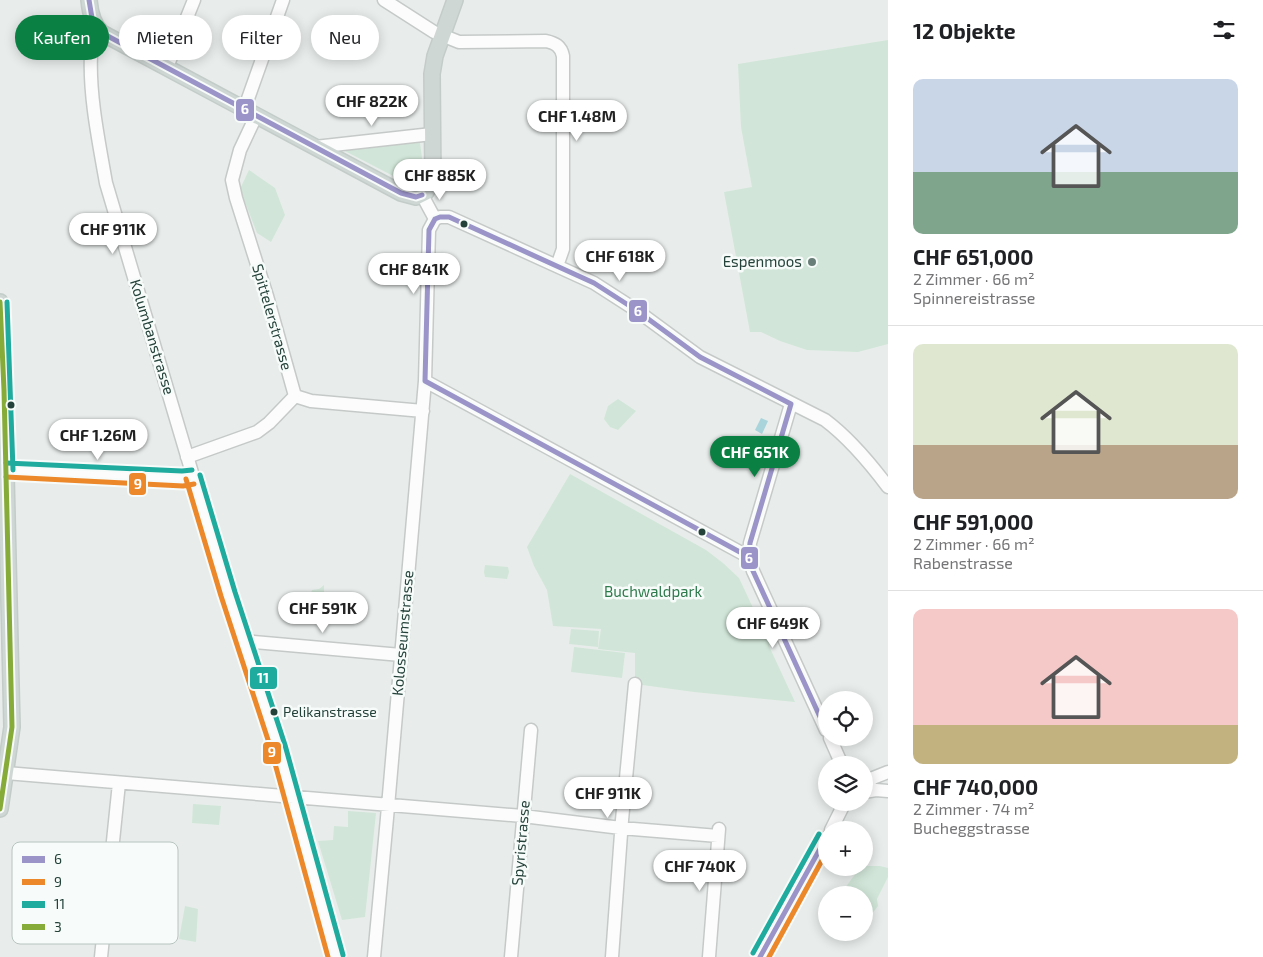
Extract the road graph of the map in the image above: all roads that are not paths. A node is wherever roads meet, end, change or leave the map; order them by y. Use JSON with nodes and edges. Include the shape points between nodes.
{"nodes":[{"id":1,"x":89,"y":0,"type":"edge"},
{"id":2,"x":194,"y":0,"type":"edge"},
{"id":3,"x":283,"y":0,"type":"edge"},
{"id":4,"x":384,"y":0,"type":"edge"},
{"id":5,"x":455,"y":0,"type":"edge"},
{"id":6,"x":92,"y":15,"type":"edge"},
{"id":7,"x":442,"y":36,"type":"junction"},
{"id":8,"x":109,"y":37,"type":"edge"},
{"id":9,"x":90,"y":60,"type":"edge"},
{"id":10,"x":167,"y":67,"type":"junction"},
{"id":11,"x":250,"y":113,"type":"junction"},
{"id":12,"x":432,"y":134,"type":"junction"},
{"id":13,"x":315,"y":147,"type":"junction"},
{"id":14,"x":422,"y":195,"type":"junction"},
{"id":15,"x":435,"y":220,"type":"junction"},
{"id":16,"x":556,"y":266,"type":"junction"},
{"id":17,"x":0,"y":302,"type":"edge"},
{"id":18,"x":425,"y":381,"type":"junction"},
{"id":19,"x":295,"y":396,"type":"junction"},
{"id":20,"x":791,"y":404,"type":"junction"},
{"id":21,"x":423,"y":411,"type":"junction"},
{"id":22,"x":188,"y":457,"type":"junction"},
{"id":23,"x":3,"y":470,"type":"edge"},
{"id":24,"x":193,"y":477,"type":"junction"},
{"id":25,"x":888,"y":487,"type":"edge"},
{"id":26,"x":749,"y":557,"type":"junction"},
{"id":27,"x":243,"y":641,"type":"junction"},
{"id":28,"x":401,"y":655,"type":"junction"},
{"id":29,"x":4,"y":658,"type":"edge"},
{"id":30,"x":635,"y":684,"type":"dead end"},
{"id":31,"x":818,"y":713,"type":"edge"},
{"id":32,"x":532,"y":730,"type":"dead end"},
{"id":33,"x":888,"y":772,"type":"edge"},
{"id":34,"x":6,"y":773,"type":"junction"},
{"id":35,"x":873,"y":779,"type":"edge"},
{"id":36,"x":119,"y":783,"type":"junction"},
{"id":37,"x":873,"y":790,"type":"edge"},
{"id":38,"x":888,"y":791,"type":"edge"},
{"id":39,"x":291,"y":797,"type":"junction"},
{"id":40,"x":388,"y":804,"type":"junction"},
{"id":41,"x":0,"y":809,"type":"edge"},
{"id":42,"x":523,"y":816,"type":"junction"},
{"id":43,"x":621,"y":828,"type":"junction"},
{"id":44,"x":113,"y":842,"type":"edge"},
{"id":45,"x":818,"y":852,"type":"edge"},
{"id":46,"x":102,"y":944,"type":"edge"},
{"id":47,"x":101,"y":957,"type":"edge"},
{"id":48,"x":336,"y":957,"type":"edge"},
{"id":49,"x":374,"y":957,"type":"edge"},
{"id":50,"x":511,"y":957,"type":"edge"},
{"id":51,"x":612,"y":957,"type":"edge"},
{"id":52,"x":709,"y":957,"type":"edge"},
{"id":53,"x":760,"y":957,"type":"edge"}],
"edges":[{"from":1,"to":6,"type":"main road"},
{"from":2,"to":10,"type":"street"},
{"from":3,"to":11,"type":"street","name":"Spittelerstrasse"},
{"from":4,"to":7,"type":"street"},
{"from":5,"to":7,"type":"main road"},
{"from":7,"to":12,"type":"main road","via":[[432,74]]},
{"from":7,"to":16,"type":"street","via":[[458,42],[546,41],[562,50],[563,249]]},
{"from":8,"to":10,"type":"main road"},
{"from":9,"to":22,"type":"street","name":"Kolumbanstrasse","via":[[97,132],[106,183]]},
{"from":10,"to":11,"type":"main road"},
{"from":11,"to":13,"type":"main road"},
{"from":11,"to":19,"type":"street","name":"Spittelerstrasse","via":[[232,180]]},
{"from":12,"to":13,"type":"street"},
{"from":12,"to":14,"type":"main road","via":[[433,178],[431,186]]},
{"from":13,"to":14,"type":"main road","via":[[401,193]]},
{"from":14,"to":15,"type":"street"},
{"from":15,"to":16,"type":"street","via":[[449,217]]},
{"from":15,"to":18,"type":"street","name":"Kolosseumstrasse","via":[[429,230]]},
{"from":16,"to":20,"type":"street","via":[[606,290],[700,357]]},
{"from":17,"to":23,"type":"main road"},
{"from":18,"to":21,"type":"street","name":"Kolosseumstrasse"},
{"from":18,"to":26,"type":"street"},
{"from":19,"to":21,"type":"street","via":[[311,401]]},
{"from":19,"to":22,"type":"street","via":[[258,432]]},
{"from":20,"to":25,"type":"street","via":[[836,428]]},
{"from":20,"to":26,"type":"street","via":[[752,535]]},
{"from":21,"to":28,"type":"street","name":"Kolosseumstrasse"},
{"from":22,"to":24,"type":"street","name":"Kolumbanstrasse"},
{"from":23,"to":24,"type":"street"},
{"from":23,"to":29,"type":"main road"},
{"from":24,"to":27,"type":"street","name":"Kolumbanstrasse"},
{"from":26,"to":31,"type":"street"},
{"from":27,"to":28,"type":"street"},
{"from":27,"to":39,"type":"street","name":"Kolumbanstrasse"},
{"from":28,"to":40,"type":"street","name":"Kolosseumstrasse"},
{"from":29,"to":34,"type":"main road","via":[[12,727]]},
{"from":30,"to":43,"type":"street"},
{"from":32,"to":42,"type":"street","name":"Spyristrasse"},
{"from":33,"to":35,"type":"street"},
{"from":34,"to":36,"type":"street"},
{"from":34,"to":41,"type":"main road"},
{"from":36,"to":39,"type":"street"},
{"from":36,"to":44,"type":"street"},
{"from":37,"to":38,"type":"street"},
{"from":39,"to":40,"type":"street"},
{"from":39,"to":48,"type":"street","name":"Kolumbanstrasse"},
{"from":40,"to":42,"type":"street"},
{"from":40,"to":49,"type":"street","name":"Kolosseumstrasse"},
{"from":42,"to":43,"type":"street"},
{"from":42,"to":50,"type":"street","name":"Spyristrasse"},
{"from":43,"to":51,"type":"street"},
{"from":43,"to":52,"type":"street","via":[[719,832]]},
{"from":45,"to":53,"type":"street"},
{"from":46,"to":47,"type":"street"}]}
